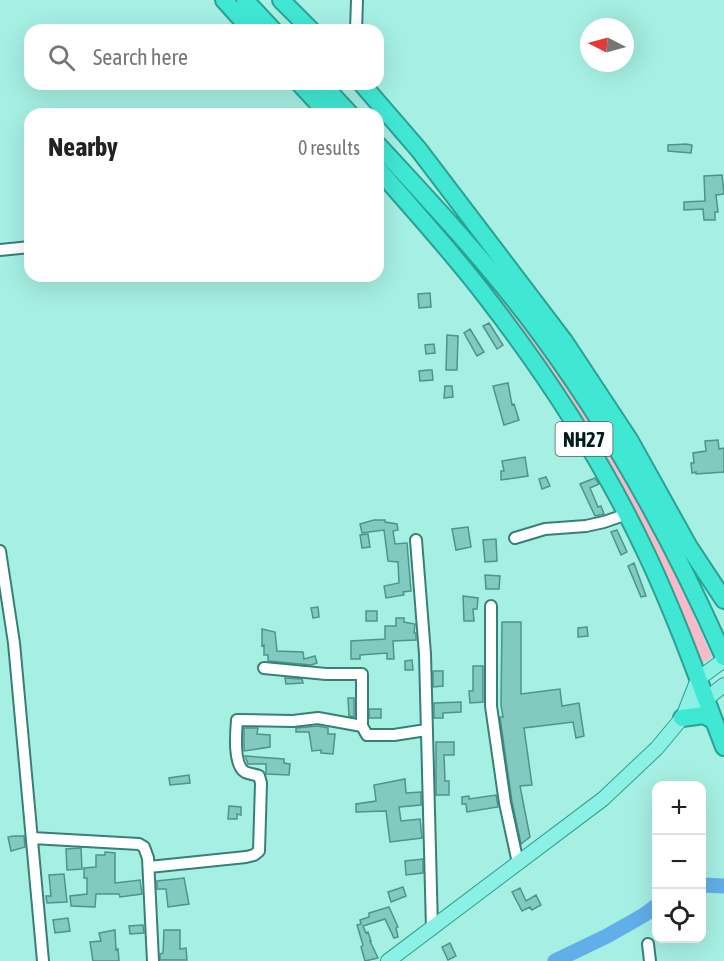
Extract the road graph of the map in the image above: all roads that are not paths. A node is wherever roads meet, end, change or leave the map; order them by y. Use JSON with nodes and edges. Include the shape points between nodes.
{"nodes":[{"id":1,"x":224,"y":0,"type":"edge"},
{"id":2,"x":245,"y":0,"type":"edge"},
{"id":3,"x":280,"y":0,"type":"edge"},
{"id":4,"x":357,"y":0,"type":"edge"},
{"id":5,"x":246,"y":24,"type":"edge"},
{"id":6,"x":267,"y":24,"type":"edge"},
{"id":7,"x":305,"y":24,"type":"edge"},
{"id":8,"x":356,"y":24,"type":"edge"},
{"id":9,"x":306,"y":90,"type":"edge"},
{"id":10,"x":328,"y":90,"type":"edge"},
{"id":11,"x":367,"y":90,"type":"edge"},
{"id":12,"x":322,"y":108,"type":"edge"},
{"id":13,"x":344,"y":108,"type":"edge"},
{"id":14,"x":382,"y":108,"type":"edge"},
{"id":15,"x":384,"y":111,"type":"edge"},
{"id":16,"x":384,"y":152,"type":"edge"},
{"id":17,"x":384,"y":177,"type":"edge"},
{"id":18,"x":24,"y":248,"type":"edge"},
{"id":19,"x":0,"y":250,"type":"edge"},
{"id":20,"x":627,"y":514,"type":"junction"},
{"id":21,"x":515,"y":538,"type":"dead end"},
{"id":22,"x":416,"y":540,"type":"dead end"},
{"id":23,"x":0,"y":551,"type":"edge"},
{"id":24,"x":2,"y":585,"type":"edge"},
{"id":25,"x":724,"y":600,"type":"edge"},
{"id":26,"x":491,"y":606,"type":"dead end"},
{"id":27,"x":706,"y":616,"type":"junction"},
{"id":28,"x":724,"y":638,"type":"edge"},
{"id":29,"x":724,"y":659,"type":"edge"},
{"id":30,"x":264,"y":668,"type":"dead end"},
{"id":31,"x":698,"y":679,"type":"junction"},
{"id":32,"x":724,"y":685,"type":"edge"},
{"id":33,"x":706,"y":700,"type":"junction"},
{"id":34,"x":682,"y":718,"type":"junction"},
{"id":35,"x":714,"y":721,"type":"junction"},
{"id":36,"x":362,"y":726,"type":"junction"},
{"id":37,"x":426,"y":730,"type":"junction"},
{"id":38,"x":724,"y":747,"type":"edge"},
{"id":39,"x":32,"y":838,"type":"junction"},
{"id":40,"x":518,"y":864,"type":"junction"},
{"id":41,"x":149,"y":867,"type":"junction"},
{"id":42,"x":432,"y":929,"type":"junction"},
{"id":43,"x":648,"y":945,"type":"dead end"},
{"id":44,"x":43,"y":961,"type":"edge"},
{"id":45,"x":153,"y":961,"type":"edge"},
{"id":46,"x":388,"y":961,"type":"edge"},
{"id":47,"x":650,"y":961,"type":"edge"}],
"edges":[{"from":1,"to":5,"type":"highway"},
{"from":2,"to":6,"type":"highway"},
{"from":3,"to":7,"type":"highway"},
{"from":4,"to":8,"type":"street"},
{"from":9,"to":12,"type":"highway"},
{"from":10,"to":13,"type":"highway"},
{"from":11,"to":14,"type":"highway"},
{"from":15,"to":25,"type":"highway","via":[[448,188],[585,372]]},
{"from":16,"to":27,"type":"highway","number":"NH27","via":[[476,253],[551,349],[629,469]]},
{"from":17,"to":20,"type":"highway","number":"NH27","via":[[465,270],[528,354],[579,430]]},
{"from":18,"to":19,"type":"street"},
{"from":20,"to":21,"type":"street","via":[[604,522],[545,529]]},
{"from":20,"to":31,"type":"highway","number":"NH27"},
{"from":22,"to":37,"type":"street"},
{"from":23,"to":24,"type":"street"},
{"from":24,"to":39,"type":"street","via":[[14,643]]},
{"from":26,"to":40,"type":"street","via":[[491,706]]},
{"from":27,"to":28,"type":"highway"},
{"from":27,"to":29,"type":"highway","number":"NH27"},
{"from":29,"to":31,"type":"main road"},
{"from":30,"to":36,"type":"street","via":[[362,674]]},
{"from":31,"to":33,"type":"highway","number":"NH27"},
{"from":31,"to":34,"type":"main road"},
{"from":32,"to":33,"type":"main road"},
{"from":33,"to":34,"type":"main road"},
{"from":33,"to":35,"type":"highway","number":"NH27"},
{"from":34,"to":35,"type":"highway","via":[[704,715]]},
{"from":34,"to":40,"type":"main road","via":[[657,748],[603,799]]},
{"from":35,"to":38,"type":"highway","number":"NH27"},
{"from":36,"to":37,"type":"street","via":[[370,736]]},
{"from":36,"to":41,"type":"street","via":[[318,718],[237,720],[239,765],[246,773],[258,776],[261,783],[258,851],[246,857]]},
{"from":37,"to":42,"type":"street"},
{"from":39,"to":41,"type":"street","via":[[139,844],[147,851]]},
{"from":39,"to":44,"type":"street"},
{"from":40,"to":42,"type":"main road"},
{"from":41,"to":45,"type":"street"},
{"from":42,"to":46,"type":"main road"},
{"from":43,"to":47,"type":"street"}]}
